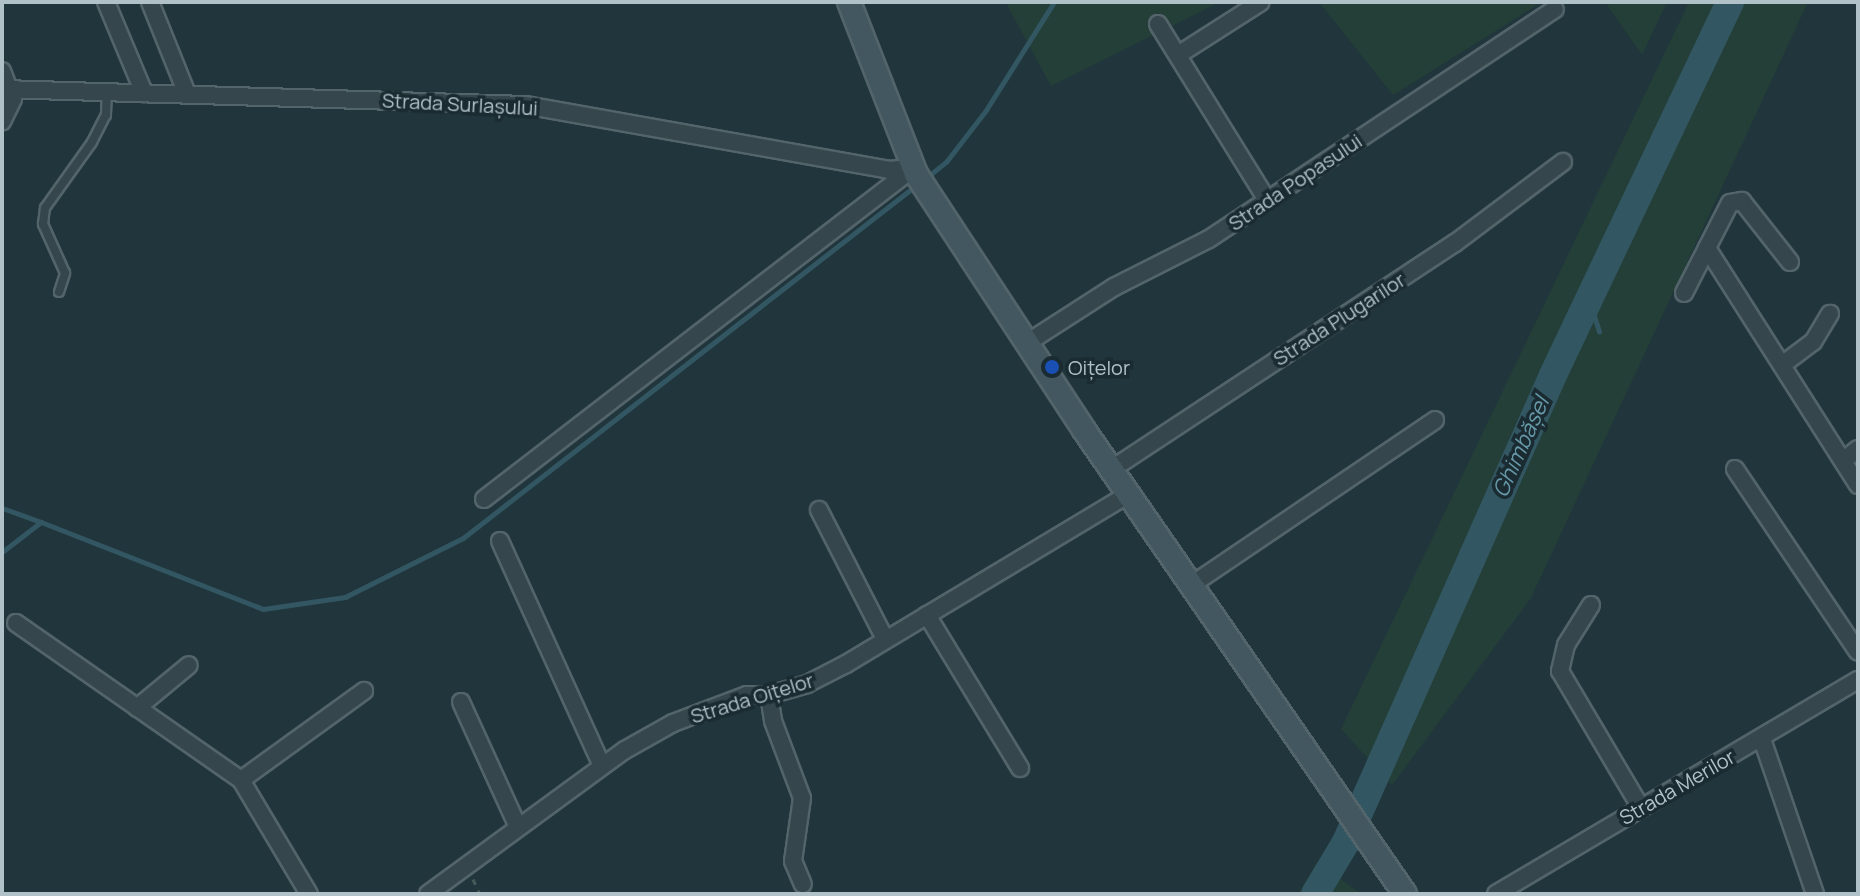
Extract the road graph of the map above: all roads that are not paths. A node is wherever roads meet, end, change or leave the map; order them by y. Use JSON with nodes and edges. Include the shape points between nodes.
{"nodes":[{"id":1,"x":106,"y":2,"type":"edge"},
{"id":2,"x":150,"y":2,"type":"edge"},
{"id":3,"x":849,"y":2,"type":"edge"},
{"id":4,"x":1261,"y":2,"type":"edge"},
{"id":5,"x":1555,"y":9,"type":"dead end"},
{"id":6,"x":1158,"y":24,"type":"dead end"},
{"id":7,"x":1178,"y":55,"type":"junction"},
{"id":8,"x":2,"y":71,"type":"edge"},
{"id":9,"x":6,"y":89,"type":"edge"},
{"id":10,"x":107,"y":91,"type":"junction"},
{"id":11,"x":144,"y":93,"type":"junction"},
{"id":12,"x":187,"y":94,"type":"junction"},
{"id":13,"x":2,"y":122,"type":"edge"},
{"id":14,"x":1563,"y":162,"type":"dead end"},
{"id":15,"x":915,"y":171,"type":"junction"},
{"id":16,"x":1267,"y":200,"type":"junction"},
{"id":17,"x":1707,"y":248,"type":"junction"},
{"id":18,"x":1790,"y":262,"type":"dead end"},
{"id":19,"x":59,"y":292,"type":"dead end"},
{"id":20,"x":1684,"y":293,"type":"dead end"},
{"id":21,"x":1830,"y":314,"type":"dead end"},
{"id":22,"x":1027,"y":343,"type":"junction"},
{"id":23,"x":1782,"y":365,"type":"junction"},
{"id":24,"x":1435,"y":420,"type":"dead end"},
{"id":25,"x":1858,"y":449,"type":"edge"},
{"id":26,"x":1843,"y":461,"type":"junction"},
{"id":27,"x":1112,"y":469,"type":"junction"},
{"id":28,"x":1735,"y":469,"type":"dead end"},
{"id":29,"x":1858,"y":485,"type":"edge"},
{"id":30,"x":1129,"y":494,"type":"junction"},
{"id":31,"x":484,"y":499,"type":"dead end"},
{"id":32,"x":819,"y":510,"type":"dead end"},
{"id":33,"x":500,"y":541,"type":"dead end"},
{"id":34,"x":1190,"y":586,"type":"junction"},
{"id":35,"x":1591,"y":605,"type":"dead end"},
{"id":36,"x":927,"y":615,"type":"junction"},
{"id":37,"x":16,"y":623,"type":"dead end"},
{"id":38,"x":885,"y":639,"type":"junction"},
{"id":39,"x":1858,"y":652,"type":"edge"},
{"id":40,"x":189,"y":665,"type":"dead end"},
{"id":41,"x":1858,"y":680,"type":"edge"},
{"id":42,"x":364,"y":691,"type":"dead end"},
{"id":43,"x":769,"y":695,"type":"junction"},
{"id":44,"x":461,"y":702,"type":"dead end"},
{"id":45,"x":137,"y":708,"type":"junction"},
{"id":46,"x":1762,"y":739,"type":"junction"},
{"id":47,"x":602,"y":766,"type":"junction"},
{"id":48,"x":1020,"y":768,"type":"dead end"},
{"id":49,"x":241,"y":780,"type":"junction"},
{"id":50,"x":1641,"y":808,"type":"junction"},
{"id":51,"x":518,"y":827,"type":"junction"},
{"id":52,"x":803,"y":884,"type":"dead end"},
{"id":53,"x":309,"y":894,"type":"edge"},
{"id":54,"x":428,"y":894,"type":"edge"},
{"id":55,"x":1405,"y":894,"type":"edge"},
{"id":56,"x":1496,"y":894,"type":"edge"},
{"id":57,"x":1815,"y":894,"type":"edge"}],
"edges":[{"from":1,"to":11,"type":"street"},
{"from":2,"to":12,"type":"street"},
{"from":3,"to":15,"type":"street"},
{"from":4,"to":7,"type":"street"},
{"from":5,"to":16,"type":"street","name":"Strada Popasului"},
{"from":6,"to":7,"type":"street"},
{"from":7,"to":16,"type":"street"},
{"from":8,"to":9,"type":"street"},
{"from":9,"to":10,"type":"street","name":"Strada Surlașului"},
{"from":9,"to":13,"type":"street","via":[[13,107]]},
{"from":10,"to":11,"type":"street","name":"Strada Surlașului"},
{"from":10,"to":19,"type":"lane","via":[[106,115],[92,142],[45,208],[43,224],[65,273]]},
{"from":11,"to":12,"type":"street","name":"Strada Surlașului"},
{"from":12,"to":15,"type":"street","name":"Strada Surlașului","via":[[525,105]]},
{"from":14,"to":27,"type":"street","name":"Strada Plugarilor","via":[[1455,243]]},
{"from":15,"to":22,"type":"street"},
{"from":15,"to":31,"type":"street"},
{"from":16,"to":22,"type":"street","name":"Strada Popasului"},
{"from":17,"to":18,"type":"street","via":[[1735,199]]},
{"from":17,"to":20,"type":"street"},
{"from":17,"to":23,"type":"street"},
{"from":21,"to":23,"type":"street","via":[[1813,342]]},
{"from":22,"to":27,"type":"street"},
{"from":23,"to":26,"type":"street"},
{"from":24,"to":34,"type":"street"},
{"from":25,"to":26,"type":"street"},
{"from":26,"to":29,"type":"street"},
{"from":27,"to":30,"type":"street"},
{"from":28,"to":39,"type":"street"},
{"from":30,"to":34,"type":"street"},
{"from":30,"to":36,"type":"street","name":"Strada Oițelor"},
{"from":32,"to":38,"type":"street"},
{"from":33,"to":47,"type":"street"},
{"from":34,"to":55,"type":"street"},
{"from":35,"to":50,"type":"street","via":[[1566,645],[1560,671]]},
{"from":36,"to":38,"type":"street","name":"Strada Oițelor"},
{"from":36,"to":48,"type":"street"},
{"from":37,"to":45,"type":"street"},
{"from":38,"to":43,"type":"street","name":"Strada Oițelor","via":[[807,684]]},
{"from":40,"to":45,"type":"street"},
{"from":41,"to":46,"type":"street","name":"Strada Merilor"},
{"from":42,"to":49,"type":"street"},
{"from":43,"to":47,"type":"street","name":"Strada Oițelor","via":[[747,695],[673,723]]},
{"from":43,"to":52,"type":"street","via":[[773,721],[802,798],[793,861]]},
{"from":44,"to":51,"type":"street"},
{"from":45,"to":49,"type":"street"},
{"from":46,"to":50,"type":"street","name":"Strada Merilor"},
{"from":46,"to":57,"type":"street"},
{"from":47,"to":51,"type":"street","name":"Strada Oițelor"},
{"from":49,"to":53,"type":"street"},
{"from":50,"to":56,"type":"street","name":"Strada Merilor"},
{"from":51,"to":54,"type":"street","name":"Strada Oițelor"}]}
